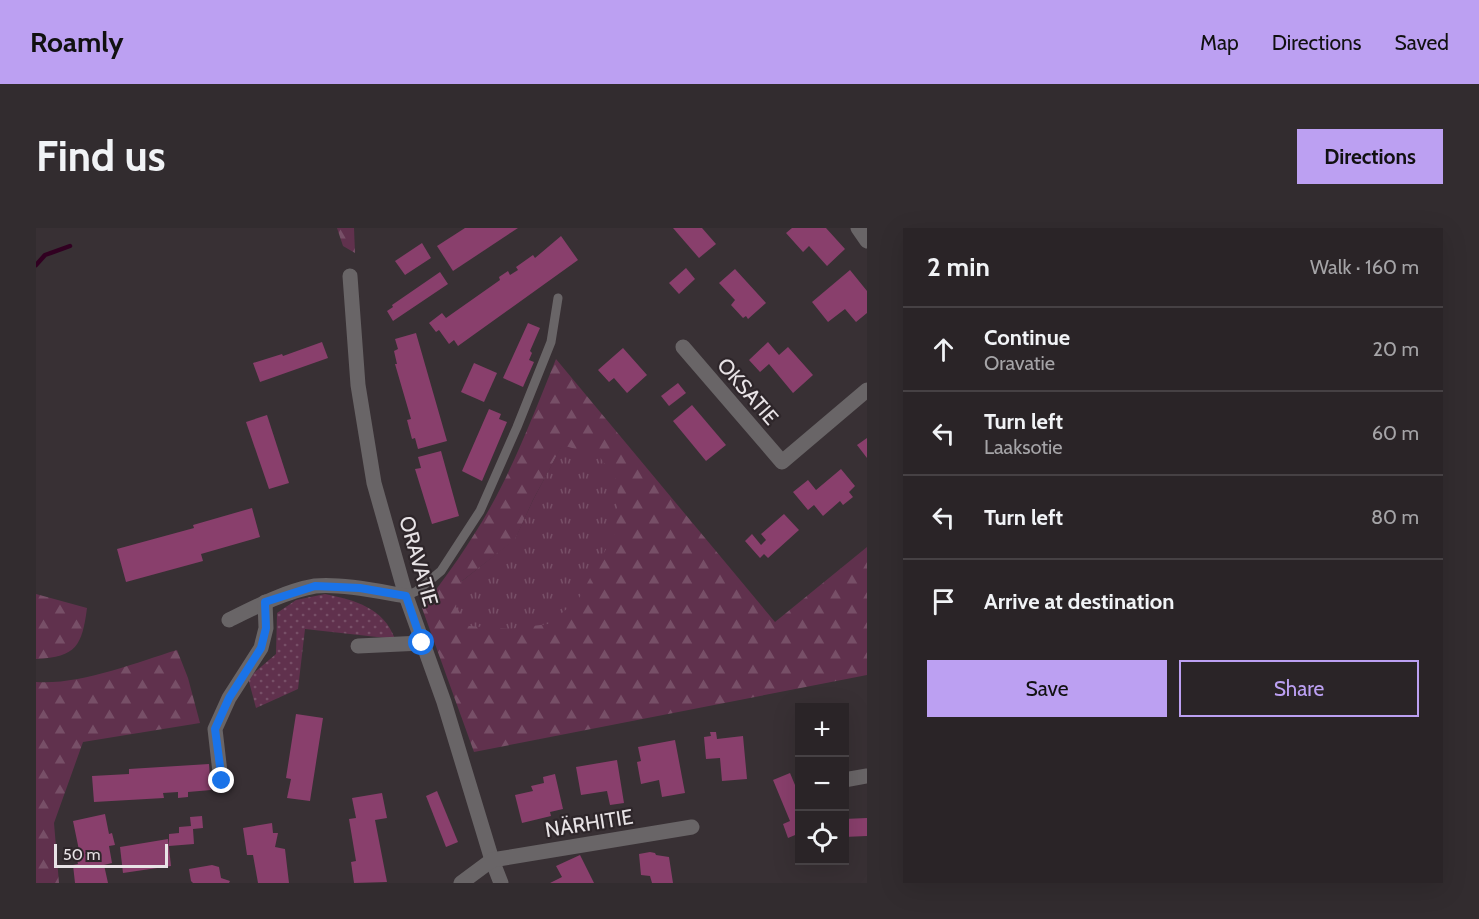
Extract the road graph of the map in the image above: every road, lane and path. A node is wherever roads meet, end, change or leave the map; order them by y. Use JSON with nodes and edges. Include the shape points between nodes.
{"nodes":[{"id":1,"x":858,"y":228,"type":"edge"},
{"id":2,"x":867,"y":241,"type":"edge"},
{"id":3,"x":350,"y":276,"type":"dead end"},
{"id":4,"x":558,"y":298,"type":"dead end"},
{"id":5,"x":682,"y":347,"type":"dead end"},
{"id":6,"x":867,"y":390,"type":"edge"},
{"id":7,"x":406,"y":596,"type":"junction"},
{"id":8,"x":265,"y":602,"type":"junction"},
{"id":9,"x":229,"y":620,"type":"dead end"},
{"id":10,"x":422,"y":643,"type":"junction"},
{"id":11,"x":358,"y":646,"type":"dead end"},
{"id":12,"x":867,"y":776,"type":"edge"},
{"id":13,"x":849,"y":779,"type":"edge"},
{"id":14,"x":222,"y":781,"type":"dead end"},
{"id":15,"x":692,"y":827,"type":"dead end"},
{"id":16,"x":492,"y":860,"type":"junction"},
{"id":17,"x":461,"y":883,"type":"edge"},
{"id":18,"x":501,"y":883,"type":"edge"}],
"edges":[{"from":1,"to":2,"type":"street"},
{"from":3,"to":7,"type":"street","name":"ORAVATIE","via":[[358,385],[373,472]]},
{"from":4,"to":7,"type":"lane","via":[[551,342],[480,511],[441,571]]},
{"from":5,"to":6,"type":"street","name":"OKSATIE","via":[[782,462]]},
{"from":7,"to":8,"type":"street","via":[[315,586]]},
{"from":7,"to":10,"type":"street","name":"ORAVATIE"},
{"from":8,"to":9,"type":"street"},
{"from":8,"to":14,"type":"street","via":[[266,628],[261,648],[229,698],[215,729]]},
{"from":10,"to":11,"type":"street"},
{"from":10,"to":16,"type":"street","name":"ORAVATIE"},
{"from":12,"to":13,"type":"street"},
{"from":15,"to":16,"type":"street","name":"NÄRHITIE"},
{"from":16,"to":17,"type":"street"},
{"from":16,"to":18,"type":"street","name":"ORAVATIE"}]}
